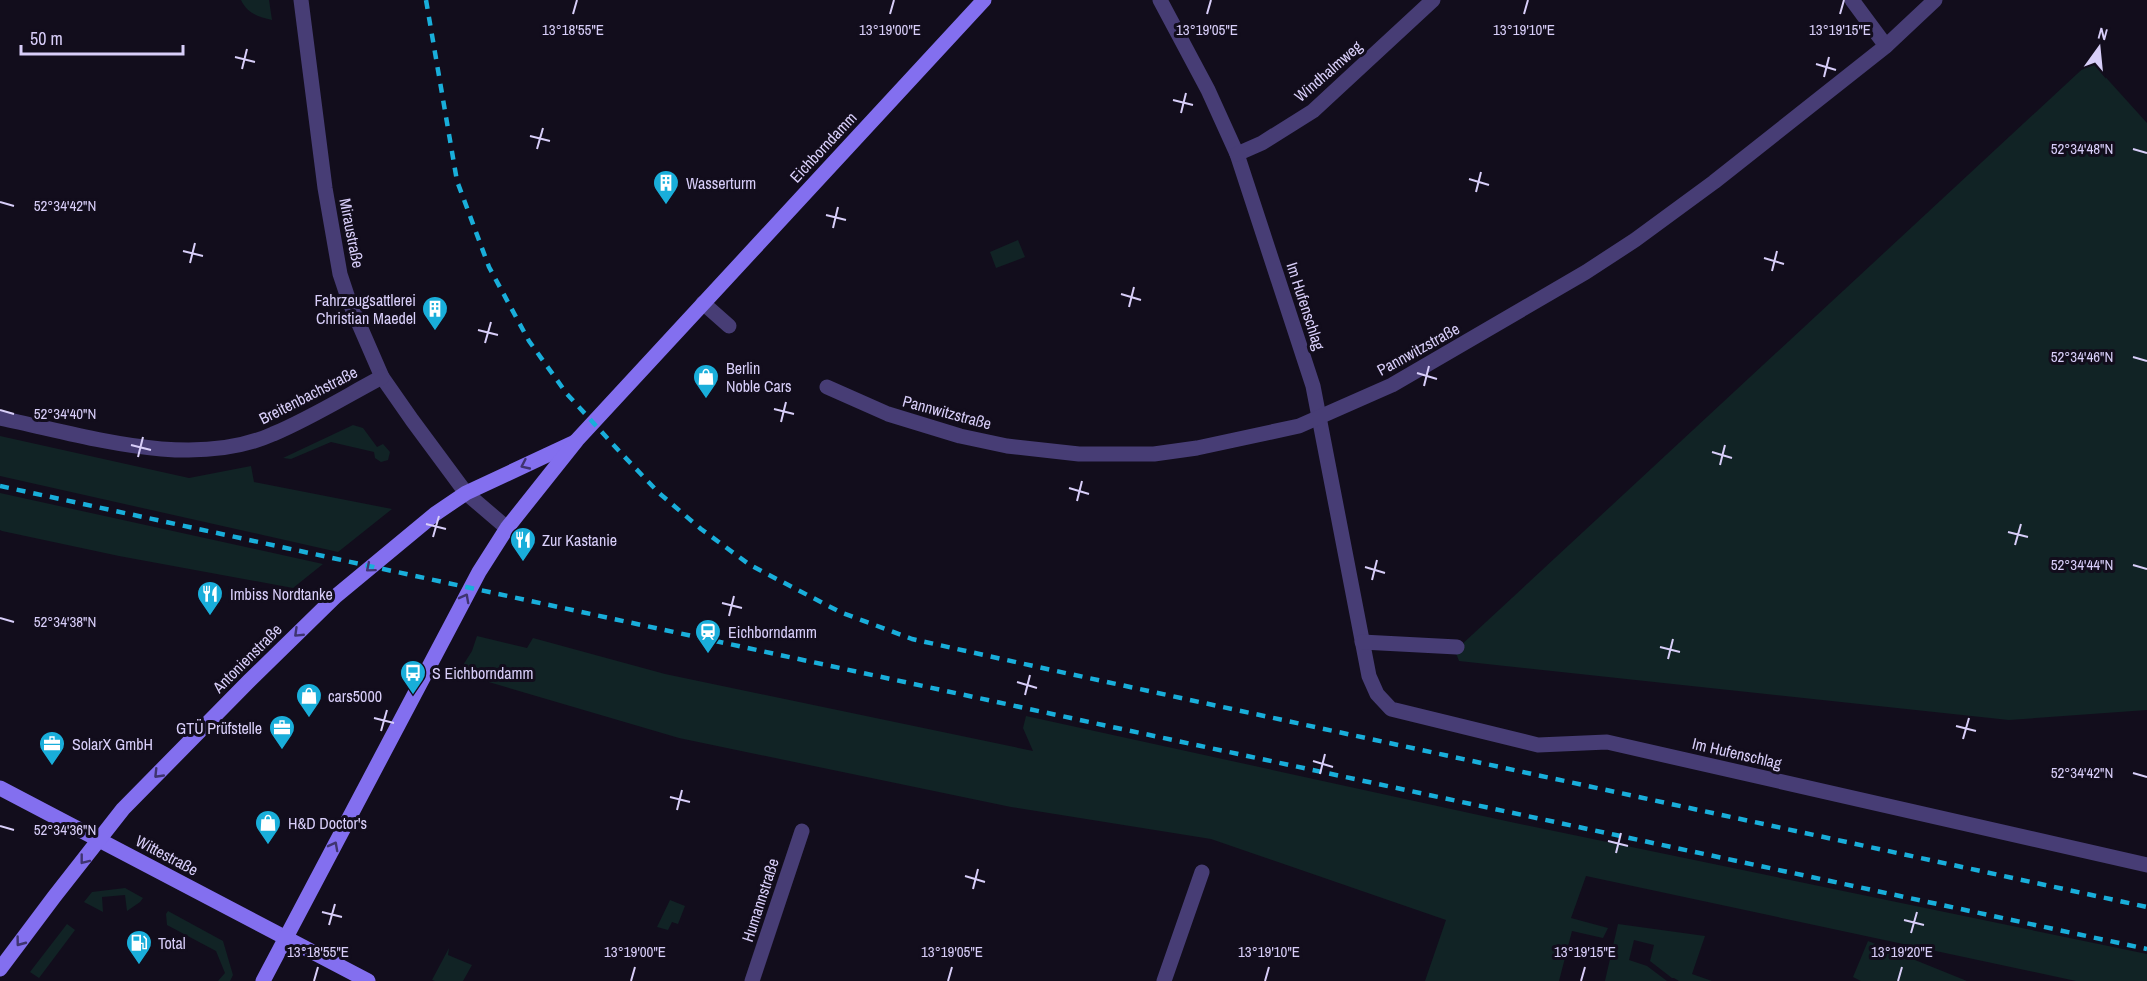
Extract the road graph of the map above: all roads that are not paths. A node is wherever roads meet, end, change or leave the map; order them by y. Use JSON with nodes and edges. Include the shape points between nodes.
{"nodes":[{"id":1,"x":301,"y":0,"type":"edge"},
{"id":2,"x":984,"y":0,"type":"edge"},
{"id":3,"x":1160,"y":0,"type":"edge"},
{"id":4,"x":1433,"y":0,"type":"edge"},
{"id":5,"x":1852,"y":0,"type":"edge"},
{"id":6,"x":1935,"y":0,"type":"edge"},
{"id":7,"x":1886,"y":46,"type":"junction"},
{"id":8,"x":1237,"y":154,"type":"junction"},
{"id":9,"x":703,"y":303,"type":"junction"},
{"id":10,"x":729,"y":326,"type":"dead end"},
{"id":11,"x":382,"y":377,"type":"junction"},
{"id":12,"x":827,"y":387,"type":"dead end"},
{"id":13,"x":1320,"y":417,"type":"junction"},
{"id":14,"x":0,"y":418,"type":"edge"},
{"id":15,"x":578,"y":440,"type":"junction"},
{"id":16,"x":466,"y":493,"type":"junction"},
{"id":17,"x":507,"y":528,"type":"junction"},
{"id":18,"x":1362,"y":642,"type":"junction"},
{"id":19,"x":1457,"y":647,"type":"dead end"},
{"id":20,"x":0,"y":788,"type":"edge"},
{"id":21,"x":802,"y":831,"type":"dead end"},
{"id":22,"x":99,"y":840,"type":"junction"},
{"id":23,"x":2147,"y":865,"type":"edge"},
{"id":24,"x":1202,"y":872,"type":"dead end"},
{"id":25,"x":285,"y":938,"type":"junction"},
{"id":26,"x":0,"y":969,"type":"edge"},
{"id":27,"x":263,"y":981,"type":"edge"},
{"id":28,"x":368,"y":981,"type":"edge"},
{"id":29,"x":752,"y":981,"type":"edge"},
{"id":30,"x":1164,"y":981,"type":"edge"}],
"edges":[{"from":1,"to":11,"type":"street","name":"Miraustraße","via":[[340,274]]},
{"from":2,"to":9,"type":"main road","name":"Eichborndamm"},
{"from":3,"to":8,"type":"street","name":"Im Hufenschlag"},
{"from":4,"to":8,"type":"street","name":"Windhalmweg","via":[[1313,111]]},
{"from":5,"to":7,"type":"street"},
{"from":6,"to":7,"type":"street","name":"Pannwitzstraße"},
{"from":7,"to":13,"type":"street","name":"Pannwitzstraße","via":[[1635,240],[1392,385]]},
{"from":8,"to":13,"type":"street","name":"Im Hufenschlag"},
{"from":9,"to":10,"type":"street"},
{"from":9,"to":15,"type":"main road","name":"Eichborndamm"},
{"from":11,"to":14,"type":"street","name":"Breitenbachstraße","via":[[272,435],[220,448],[150,449]]},
{"from":11,"to":16,"type":"street","name":"Miraustraße"},
{"from":12,"to":13,"type":"street","name":"Pannwitzstraße","via":[[888,414],[960,436],[1079,454],[1154,454],[1197,448],[1299,426]]},
{"from":13,"to":18,"type":"street","name":"Im Hufenschlag"},
{"from":15,"to":16,"type":"main road","name":"Antonienstraße","one_way":true},
{"from":15,"to":17,"type":"main road","name":"Eichborndamm"},
{"from":16,"to":17,"type":"street","name":"Miraustraße"},
{"from":16,"to":22,"type":"main road","name":"Antonienstraße","one_way":true,"via":[[336,596],[123,809]]},
{"from":25,"to":17,"type":"main road","name":"Eichborndamm","one_way":true,"via":[[468,592]]},
{"from":18,"to":19,"type":"street"},
{"from":18,"to":23,"type":"street","name":"Im Hufenschlag","via":[[1369,676],[1377,694],[1391,709],[1539,745],[1607,742]]},
{"from":20,"to":22,"type":"main road","name":"Wittestraße"},
{"from":21,"to":29,"type":"street","name":"Humannstraße"},
{"from":22,"to":25,"type":"main road","name":"Wittestraße"},
{"from":22,"to":26,"type":"main road","name":"Antonienstraße","one_way":true},
{"from":24,"to":30,"type":"street"},
{"from":25,"to":27,"type":"main road","name":"Eichborndamm"},
{"from":25,"to":28,"type":"main road","name":"Wittestraße"}]}
